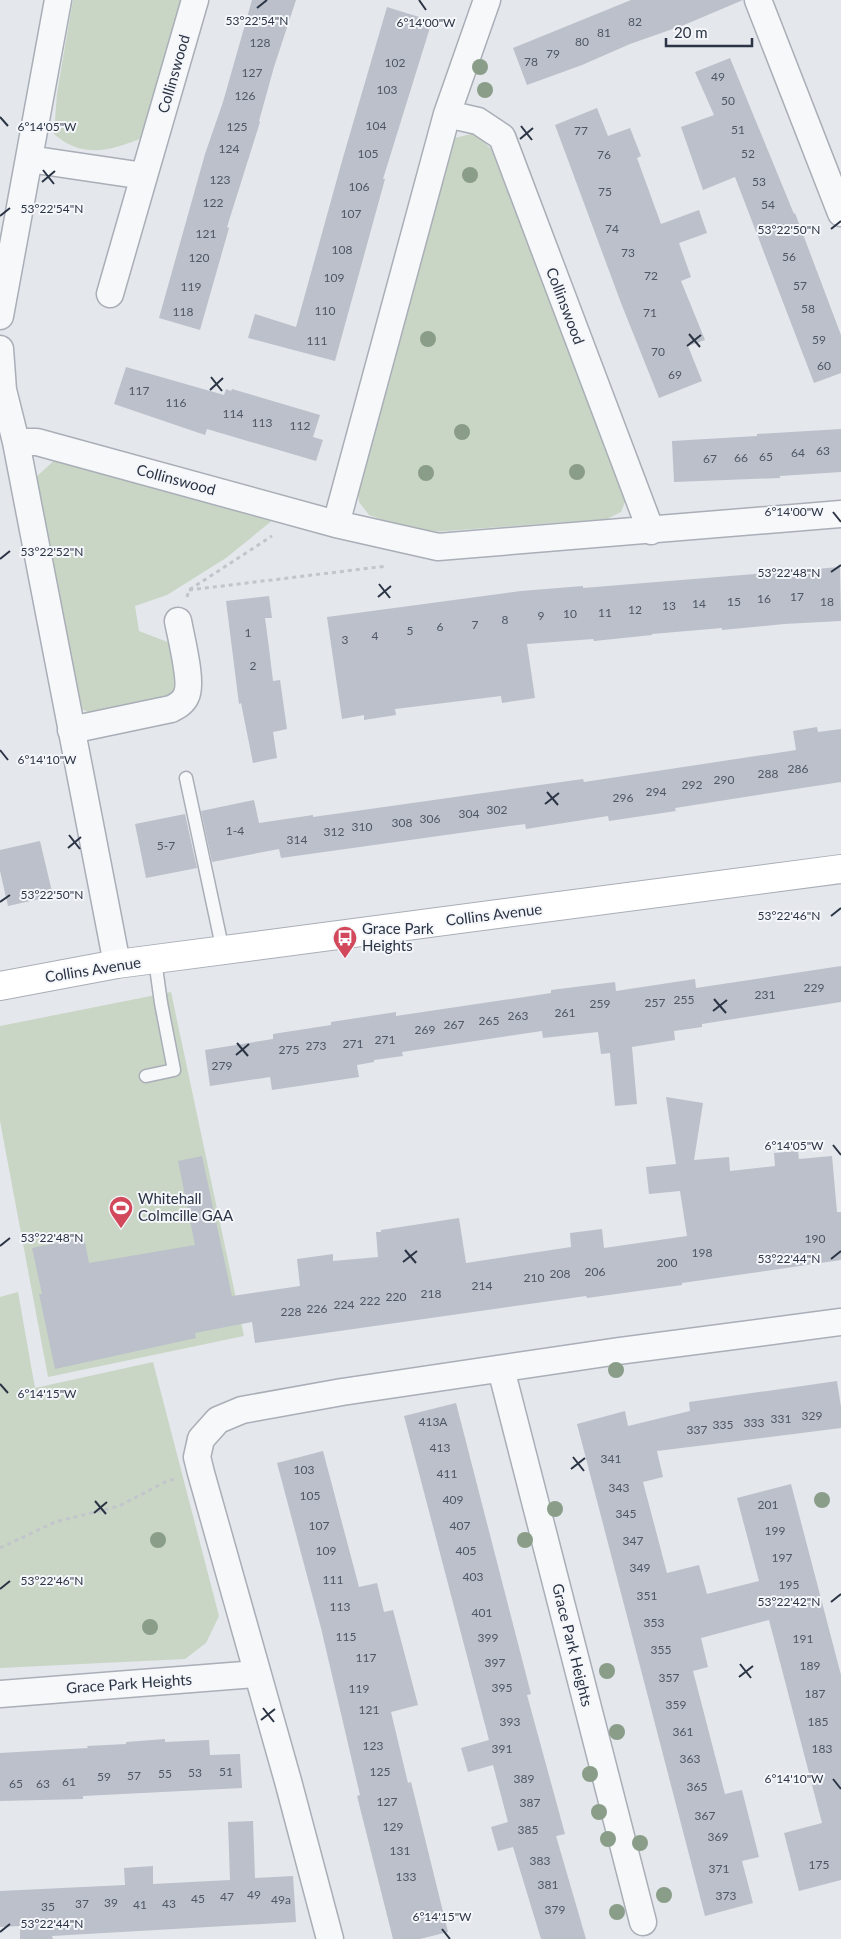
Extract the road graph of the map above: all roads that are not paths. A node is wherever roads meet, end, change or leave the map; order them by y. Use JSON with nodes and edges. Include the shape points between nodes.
{"nodes":[{"id":1,"x":58,"y":0,"type":"edge"},
{"id":2,"x":195,"y":0,"type":"edge"},
{"id":3,"x":487,"y":0,"type":"edge"},
{"id":4,"x":758,"y":0,"type":"edge"},
{"id":5,"x":447,"y":114,"type":"junction"},
{"id":6,"x":29,"y":159,"type":"junction"},
{"id":7,"x":144,"y":176,"type":"junction"},
{"id":8,"x":841,"y":213,"type":"edge"},
{"id":9,"x":110,"y":294,"type":"dead end"},
{"id":10,"x":0,"y":316,"type":"edge"},
{"id":11,"x":0,"y":349,"type":"edge"},
{"id":12,"x":16,"y":442,"type":"junction"},
{"id":13,"x":841,"y":514,"type":"edge"},
{"id":14,"x":336,"y":524,"type":"junction"},
{"id":15,"x":651,"y":531,"type":"junction"},
{"id":16,"x":178,"y":621,"type":"road end"},
{"id":17,"x":71,"y":730,"type":"junction"},
{"id":18,"x":186,"y":778,"type":"dead end"},
{"id":19,"x":841,"y":869,"type":"edge"},
{"id":20,"x":223,"y":951,"type":"junction"},
{"id":21,"x":155,"y":960,"type":"junction"},
{"id":22,"x":118,"y":964,"type":"junction"},
{"id":23,"x":0,"y":986,"type":"edge"},
{"id":24,"x":146,"y":1076,"type":"dead end"},
{"id":25,"x":841,"y":1322,"type":"edge"},
{"id":26,"x":502,"y":1369,"type":"junction"},
{"id":27,"x":257,"y":1674,"type":"junction"},
{"id":28,"x":0,"y":1694,"type":"edge"},
{"id":29,"x":643,"y":1922,"type":"dead end"},
{"id":30,"x":330,"y":1939,"type":"edge"}],
"edges":[{"from":1,"to":6,"type":"street"},
{"from":2,"to":7,"type":"street","name":"Collinswood"},
{"from":3,"to":5,"type":"street"},
{"from":4,"to":8,"type":"street"},
{"from":5,"to":14,"type":"street"},
{"from":5,"to":15,"type":"street","name":"Collinswood","via":[[478,121],[502,137]]},
{"from":6,"to":7,"type":"street"},
{"from":6,"to":10,"type":"street"},
{"from":7,"to":9,"type":"street","name":"Collinswood"},
{"from":11,"to":12,"type":"street","via":[[3,390]]},
{"from":12,"to":14,"type":"street","name":"Collinswood","via":[[37,442]]},
{"from":12,"to":17,"type":"street"},
{"from":13,"to":15,"type":"street","name":"Collinswood"},
{"from":14,"to":15,"type":"street","name":"Collinswood","via":[[438,547]]},
{"from":16,"to":17,"type":"street","via":[[189,685],[187,696],[180,704],[171,709]]},
{"from":17,"to":22,"type":"street"},
{"from":18,"to":20,"type":"lane"},
{"from":19,"to":20,"type":"main road","name":"Collins Avenue"},
{"from":20,"to":21,"type":"main road","name":"Collins Avenue"},
{"from":21,"to":22,"type":"main road","name":"Collins Avenue"},
{"from":21,"to":24,"type":"lane","via":[[174,1070]]},
{"from":22,"to":23,"type":"main road","name":"Collins Avenue"},
{"from":25,"to":26,"type":"street"},
{"from":26,"to":27,"type":"street","via":[[242,1410],[218,1420],[201,1439],[197,1457]]},
{"from":26,"to":29,"type":"street","name":"Grace Park Heights"},
{"from":27,"to":28,"type":"street","name":"Grace Park Heights"},
{"from":27,"to":30,"type":"street"}]}
